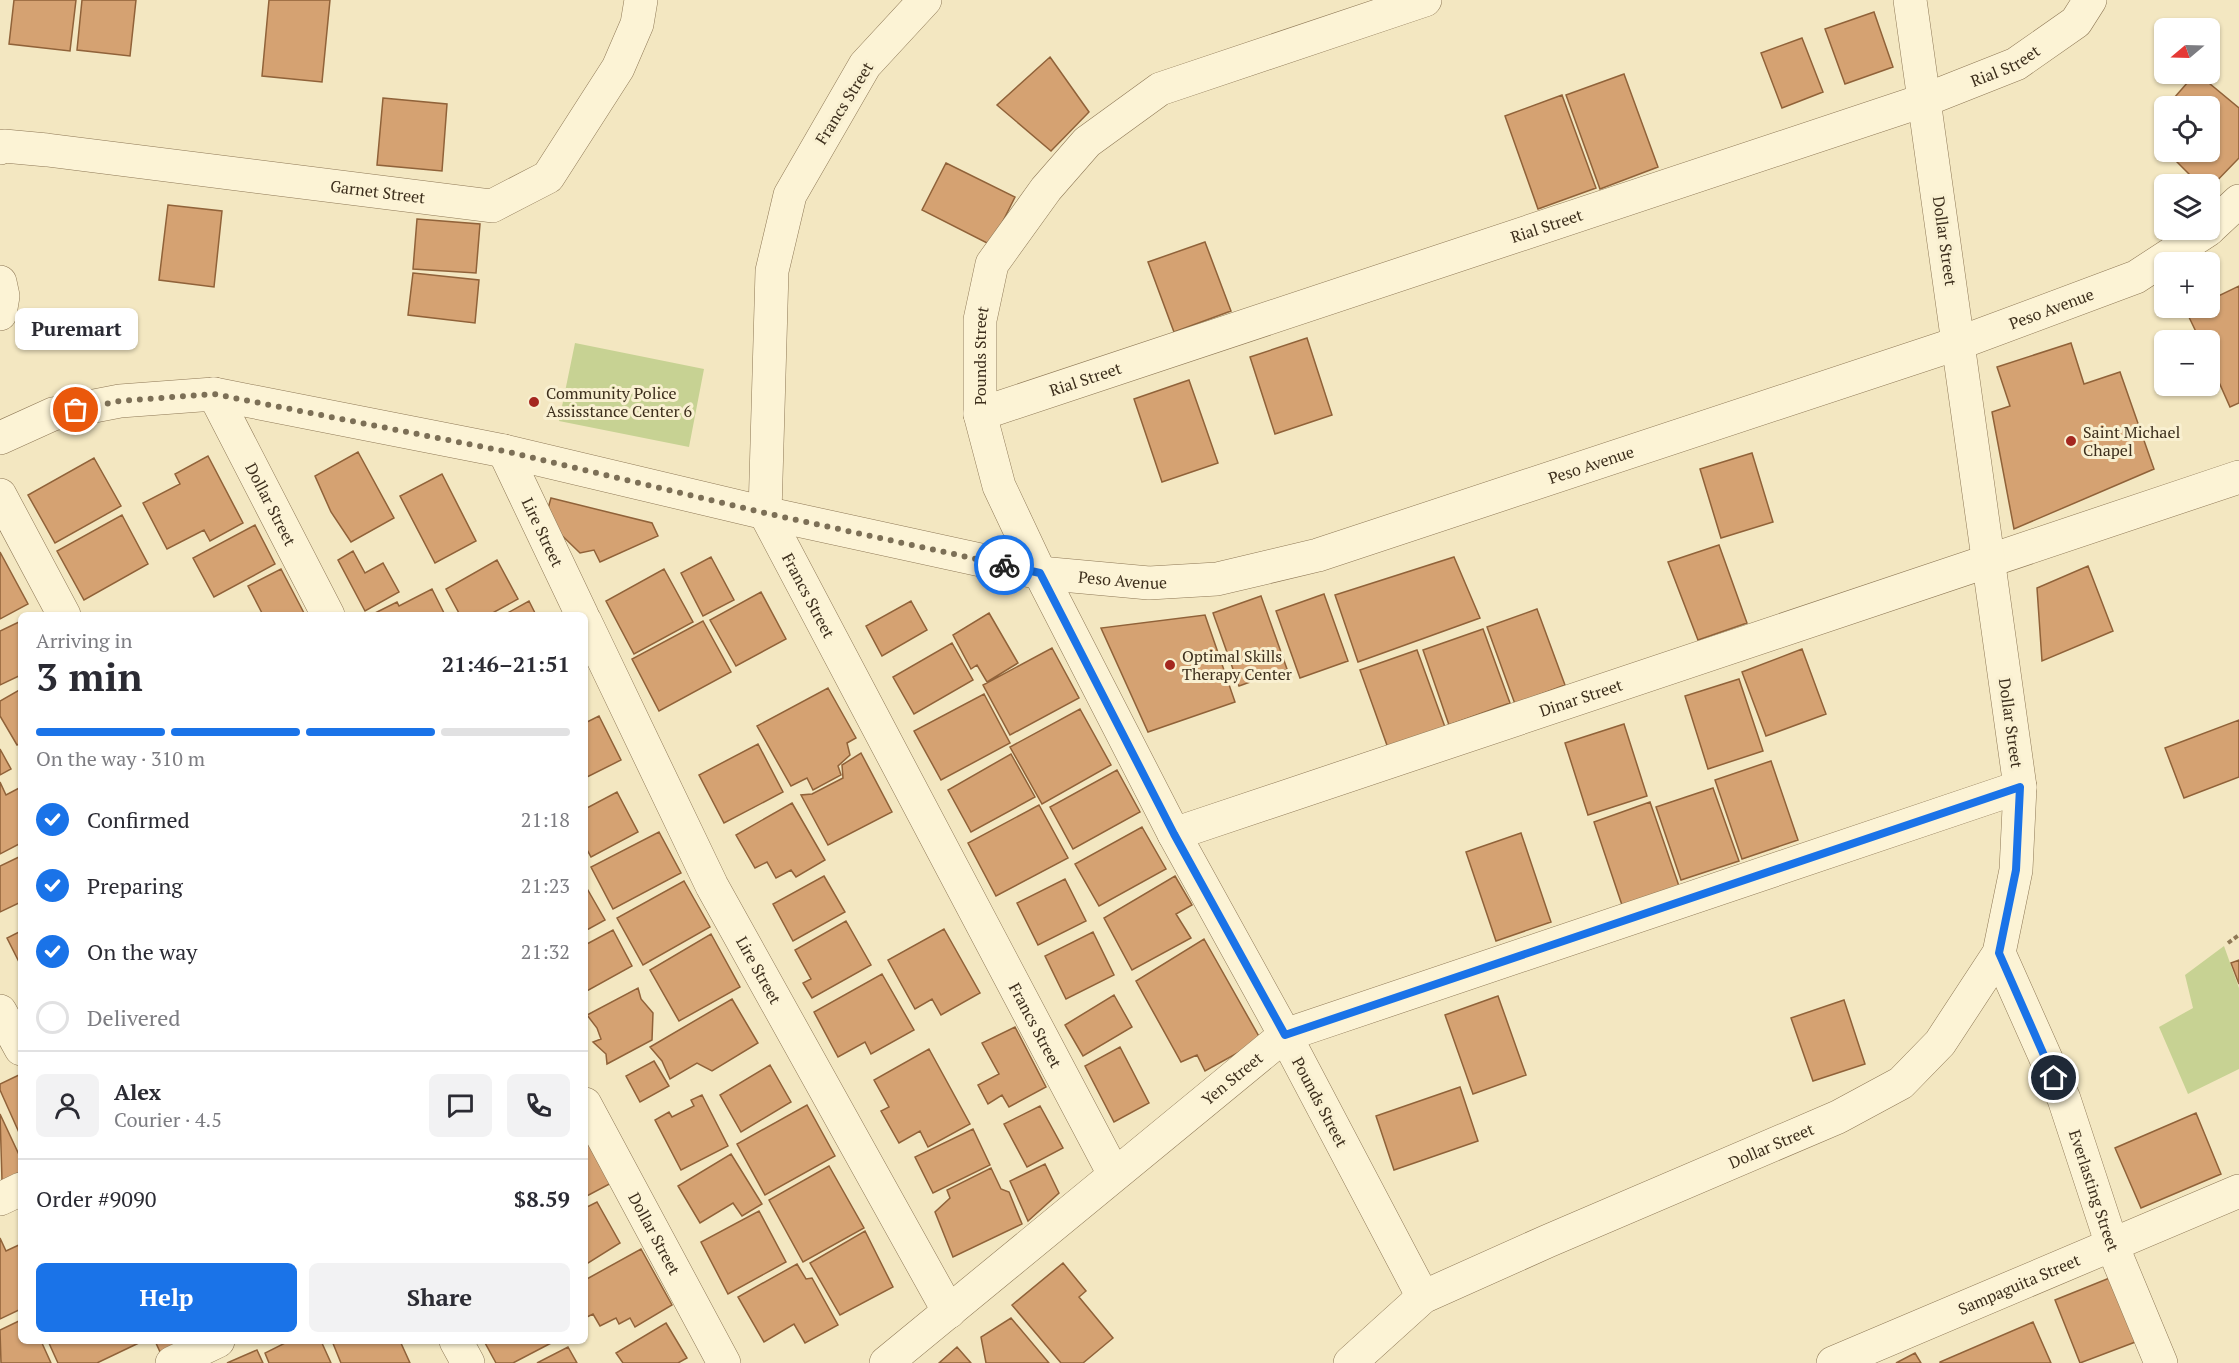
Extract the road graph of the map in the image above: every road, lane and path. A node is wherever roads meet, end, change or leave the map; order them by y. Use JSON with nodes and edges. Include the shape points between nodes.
{"nodes":[{"id":1,"x":641,"y":0,"type":"edge"},
{"id":2,"x":925,"y":0,"type":"edge"},
{"id":3,"x":1425,"y":0,"type":"edge"},
{"id":4,"x":1910,"y":0,"type":"edge"},
{"id":5,"x":2090,"y":0,"type":"edge"},
{"id":6,"x":1926,"y":100,"type":"junction"},
{"id":7,"x":0,"y":148,"type":"edge"},
{"id":8,"x":2239,"y":201,"type":"edge"},
{"id":9,"x":2220,"y":219,"type":"edge"},
{"id":10,"x":2192,"y":240,"type":"edge"},
{"id":11,"x":1959,"y":343,"type":"junction"},
{"id":12,"x":214,"y":394,"type":"junction"},
{"id":13,"x":980,"y":414,"type":"junction"},
{"id":14,"x":0,"y":438,"type":"edge"},
{"id":15,"x":504,"y":451,"type":"junction"},
{"id":16,"x":2239,"y":477,"type":"edge"},
{"id":17,"x":0,"y":495,"type":"edge"},
{"id":18,"x":765,"y":513,"type":"junction"},
{"id":19,"x":1988,"y":560,"type":"junction"},
{"id":20,"x":1040,"y":573,"type":"junction"},
{"id":21,"x":62,"y":612,"type":"edge"},
{"id":22,"x":326,"y":612,"type":"edge"},
{"id":23,"x":581,"y":612,"type":"edge"},
{"id":24,"x":588,"y":627,"type":"edge"},
{"id":25,"x":2020,"y":787,"type":"junction"},
{"id":26,"x":1174,"y":834,"type":"junction"},
{"id":27,"x":2239,"y":935,"type":"edge"},
{"id":28,"x":2228,"y":943,"type":"dead end"},
{"id":29,"x":1999,"y":953,"type":"junction"},
{"id":30,"x":0,"y":1011,"type":"edge"},
{"id":31,"x":1285,"y":1035,"type":"junction"},
{"id":32,"x":18,"y":1044,"type":"edge"},
{"id":33,"x":588,"y":1110,"type":"edge"},
{"id":34,"x":1114,"y":1174,"type":"junction"},
{"id":35,"x":18,"y":1190,"type":"edge"},
{"id":36,"x":2239,"y":1191,"type":"edge"},
{"id":37,"x":0,"y":1199,"type":"edge"},
{"id":38,"x":2112,"y":1245,"type":"junction"},
{"id":39,"x":1423,"y":1297,"type":"junction"},
{"id":40,"x":949,"y":1312,"type":"junction"},
{"id":41,"x":212,"y":1344,"type":"edge"},
{"id":42,"x":458,"y":1344,"type":"edge"},
{"id":43,"x":172,"y":1363,"type":"edge"},
{"id":44,"x":468,"y":1363,"type":"edge"},
{"id":45,"x":724,"y":1363,"type":"edge"},
{"id":46,"x":886,"y":1363,"type":"edge"},
{"id":47,"x":1350,"y":1363,"type":"edge"},
{"id":48,"x":1833,"y":1363,"type":"edge"},
{"id":49,"x":2161,"y":1363,"type":"edge"}],
"edges":[{"from":1,"to":7,"type":"street","name":"Garnet Street","via":[[637,24],[618,69],[548,177],[492,206],[46,150]]},
{"from":2,"to":18,"type":"street","name":"Francs Street","via":[[866,65],[790,195],[772,271]]},
{"from":3,"to":13,"type":"street","name":"Pounds Street","via":[[1160,89],[1087,142],[1046,189],[992,264],[980,320]]},
{"from":4,"to":6,"type":"street","name":"Dollar Street"},
{"from":5,"to":6,"type":"street","name":"Rial Street","via":[[2076,22],[2016,64]]},
{"from":6,"to":11,"type":"street","name":"Dollar Street"},
{"from":6,"to":13,"type":"street","name":"Rial Street"},
{"from":8,"to":9,"type":"street","name":"Peso Avenue"},
{"from":10,"to":11,"type":"street","name":"Peso Avenue","via":[[2136,277]]},
{"from":11,"to":19,"type":"street","name":"Dollar Street"},
{"from":11,"to":20,"type":"street","name":"Peso Avenue","via":[[1318,555],[1217,579],[1149,583]]},
{"from":12,"to":14,"type":"street","name":"Peso Avenue","via":[[120,401],[54,414]]},
{"from":12,"to":15,"type":"street","name":"Peso Avenue"},
{"from":12,"to":22,"type":"street","name":"Dollar Street"},
{"from":13,"to":20,"type":"street","name":"Pounds Street","via":[[999,486]]},
{"from":15,"to":18,"type":"street","name":"Peso Avenue"},
{"from":15,"to":23,"type":"street","name":"Lire Street"},
{"from":16,"to":19,"type":"street","name":"Dinar Street"},
{"from":17,"to":21,"type":"street"},
{"from":18,"to":20,"type":"street","name":"Peso Avenue"},
{"from":18,"to":34,"type":"street","name":"Francs Street"},
{"from":19,"to":25,"type":"street","name":"Dollar Street"},
{"from":19,"to":26,"type":"street","name":"Dinar Street"},
{"from":20,"to":26,"type":"street","name":"Pounds Street"},
{"from":24,"to":40,"type":"street","name":"Lire Street","via":[[712,886]]},
{"from":25,"to":29,"type":"street","name":"Dollar Street","via":[[2016,870]]},
{"from":25,"to":31,"type":"street","name":"Yen Street"},
{"from":26,"to":31,"type":"street","name":"Pounds Street"},
{"from":27,"to":28,"type":"path"},
{"from":29,"to":38,"type":"street","name":"Everlasting Street","via":[[2064,1099]]},
{"from":29,"to":39,"type":"street","name":"Dollar Street","via":[[1940,1043],[1901,1083],[1838,1117]]},
{"from":30,"to":32,"type":"street"},
{"from":31,"to":34,"type":"street","name":"Yen Street"},
{"from":31,"to":39,"type":"street","name":"Pounds Street"},
{"from":33,"to":45,"type":"street","name":"Dollar Street"},
{"from":34,"to":40,"type":"street","name":"Yen Street"},
{"from":35,"to":37,"type":"street"},
{"from":36,"to":38,"type":"street","name":"Sampaguita Street"},
{"from":38,"to":48,"type":"street","name":"Sampaguita Street"},
{"from":38,"to":49,"type":"street","name":"Everlasting Street"},
{"from":39,"to":47,"type":"street","name":"Dollar Street"},
{"from":40,"to":46,"type":"street","name":"Yen Street"},
{"from":41,"to":43,"type":"street"},
{"from":42,"to":44,"type":"street"}]}
